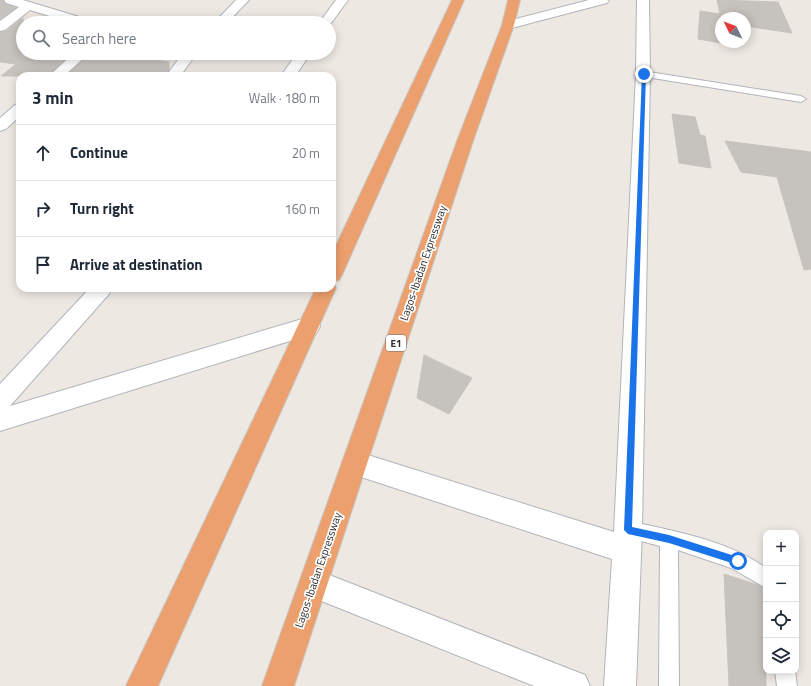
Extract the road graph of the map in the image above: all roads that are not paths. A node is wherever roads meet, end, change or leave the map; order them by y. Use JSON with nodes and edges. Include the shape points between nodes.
{"nodes":[{"id":1,"x":10,"y":0,"type":"edge"},
{"id":2,"x":243,"y":0,"type":"edge"},
{"id":3,"x":342,"y":0,"type":"edge"},
{"id":4,"x":458,"y":0,"type":"edge"},
{"id":5,"x":514,"y":0,"type":"edge"},
{"id":6,"x":603,"y":0,"type":"edge"},
{"id":7,"x":643,"y":0,"type":"edge"},
{"id":8,"x":28,"y":6,"type":"junction"},
{"id":9,"x":62,"y":16,"type":"edge"},
{"id":10,"x":227,"y":16,"type":"edge"},
{"id":11,"x":330,"y":16,"type":"edge"},
{"id":12,"x":508,"y":25,"type":"junction"},
{"id":13,"x":0,"y":27,"type":"edge"},
{"id":14,"x":74,"y":60,"type":"edge"},
{"id":15,"x":183,"y":60,"type":"edge"},
{"id":16,"x":299,"y":60,"type":"edge"},
{"id":17,"x":61,"y":72,"type":"edge"},
{"id":18,"x":176,"y":72,"type":"edge"},
{"id":19,"x":291,"y":72,"type":"edge"},
{"id":20,"x":644,"y":74,"type":"junction"},
{"id":21,"x":802,"y":99,"type":"dead end"},
{"id":22,"x":16,"y":112,"type":"edge"},
{"id":23,"x":0,"y":126,"type":"edge"},
{"id":24,"x":336,"y":266,"type":"edge"},
{"id":25,"x":98,"y":292,"type":"edge"},
{"id":26,"x":324,"y":292,"type":"edge"},
{"id":27,"x":309,"y":326,"type":"junction"},
{"id":28,"x":0,"y":400,"type":"edge"},
{"id":29,"x":0,"y":420,"type":"edge"},
{"id":30,"x":354,"y":464,"type":"junction"},
{"id":31,"x":669,"y":539,"type":"junction"},
{"id":32,"x":627,"y":540,"type":"junction"},
{"id":33,"x":763,"y":576,"type":"edge"},
{"id":34,"x":314,"y":584,"type":"junction"},
{"id":35,"x":785,"y":674,"type":"edge"},
{"id":36,"x":142,"y":686,"type":"edge"},
{"id":37,"x":278,"y":686,"type":"edge"},
{"id":38,"x":574,"y":686,"type":"edge"},
{"id":39,"x":620,"y":686,"type":"edge"},
{"id":40,"x":669,"y":686,"type":"edge"},
{"id":41,"x":787,"y":686,"type":"edge"}],
"edges":[{"from":1,"to":8,"type":"street"},
{"from":2,"to":10,"type":"street"},
{"from":3,"to":11,"type":"street"},
{"from":4,"to":24,"type":"highway"},
{"from":5,"to":12,"type":"highway","name":"Lagos-Ibadan Expressway","number":"E1"},
{"from":6,"to":12,"type":"street"},
{"from":7,"to":20,"type":"street"},
{"from":8,"to":9,"type":"street"},
{"from":8,"to":13,"type":"street"},
{"from":12,"to":30,"type":"highway","name":"Lagos-Ibadan Expressway","number":"E1","via":[[464,141]]},
{"from":14,"to":17,"type":"street"},
{"from":15,"to":18,"type":"street"},
{"from":16,"to":19,"type":"street"},
{"from":20,"to":21,"type":"lane"},
{"from":20,"to":32,"type":"street"},
{"from":22,"to":23,"type":"street"},
{"from":25,"to":28,"type":"street"},
{"from":26,"to":27,"type":"highway"},
{"from":27,"to":29,"type":"street"},
{"from":27,"to":36,"type":"highway"},
{"from":30,"to":32,"type":"street"},
{"from":30,"to":34,"type":"highway","name":"Lagos-Ibadan Expressway","number":"E1"},
{"from":31,"to":32,"type":"lane"},
{"from":31,"to":33,"type":"lane","via":[[738,561]]},
{"from":31,"to":40,"type":"lane"},
{"from":32,"to":39,"type":"street"},
{"from":34,"to":37,"type":"highway","name":"Lagos-Ibadan Expressway","number":"E1"},
{"from":34,"to":38,"type":"street"},
{"from":35,"to":41,"type":"lane"}]}
